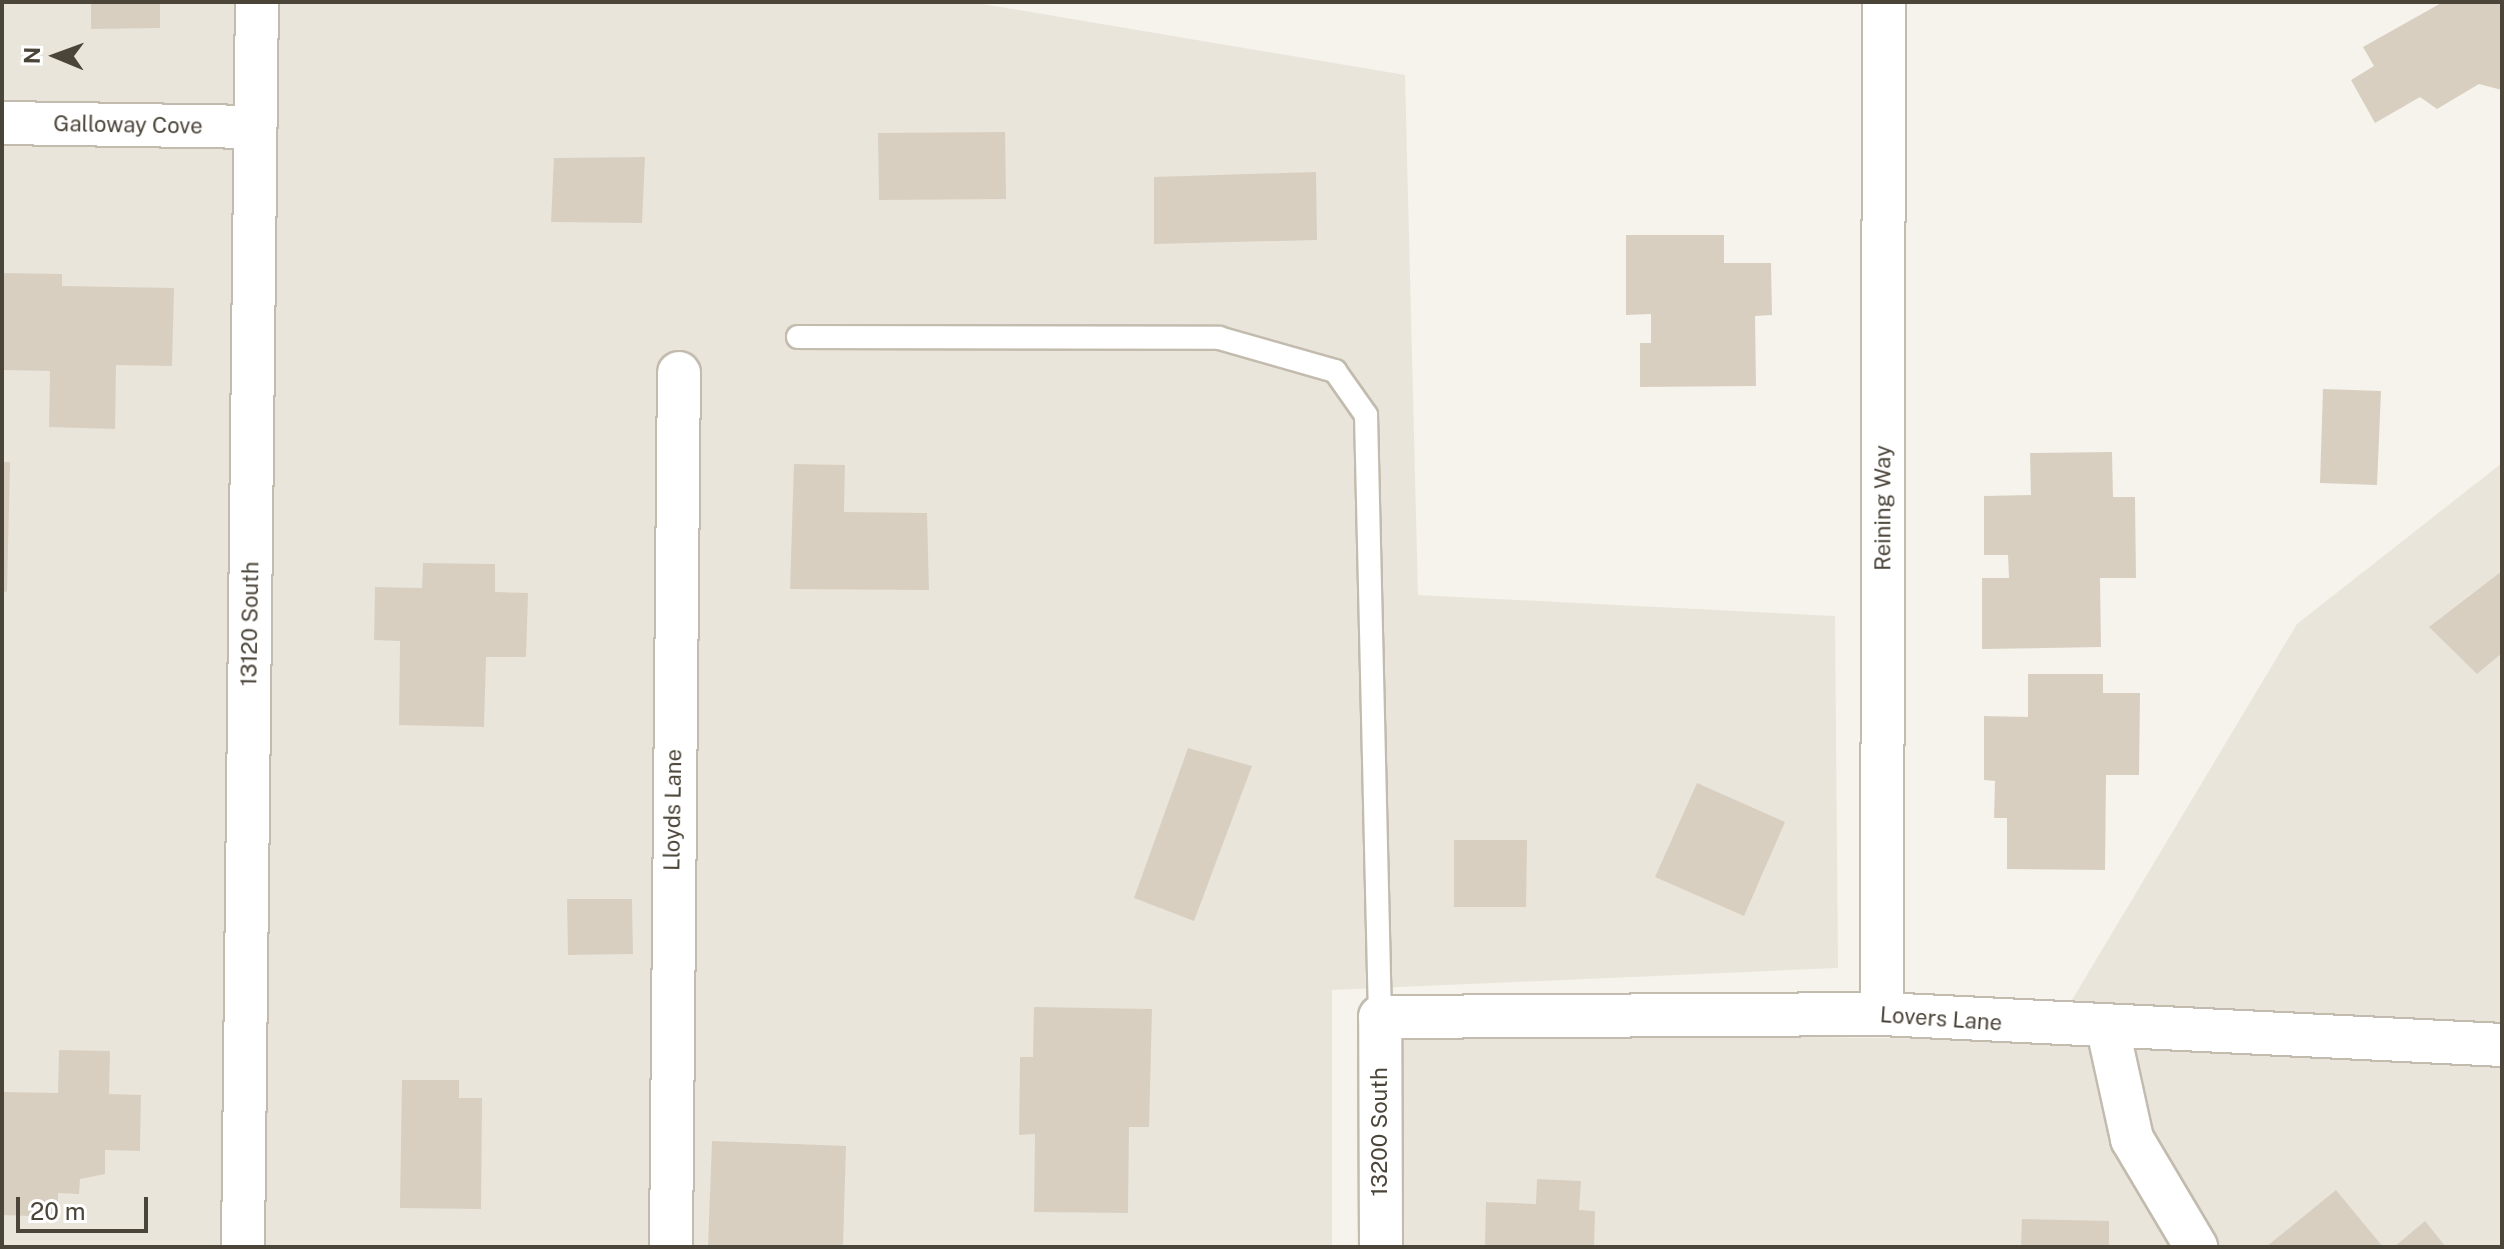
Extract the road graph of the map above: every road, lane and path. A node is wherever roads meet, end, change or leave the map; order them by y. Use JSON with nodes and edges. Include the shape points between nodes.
{"nodes":[{"id":1,"x":257,"y":2,"type":"edge"},
{"id":2,"x":1884,"y":2,"type":"edge"},
{"id":3,"x":2,"y":123,"type":"edge"},
{"id":4,"x":255,"y":127,"type":"junction"},
{"id":5,"x":798,"y":337,"type":"dead end"},
{"id":6,"x":679,"y":373,"type":"dead end"},
{"id":7,"x":1882,"y":1014,"type":"junction"},
{"id":8,"x":1380,"y":1017,"type":"junction"},
{"id":9,"x":2107,"y":1025,"type":"junction"},
{"id":10,"x":2502,"y":1045,"type":"edge"},
{"id":11,"x":243,"y":1247,"type":"edge"},
{"id":12,"x":671,"y":1247,"type":"edge"},
{"id":13,"x":1381,"y":1247,"type":"edge"},
{"id":14,"x":2196,"y":1247,"type":"edge"}],
"edges":[{"from":1,"to":4,"type":"street","name":"13120 South"},
{"from":2,"to":7,"type":"street","name":"Reining Way"},
{"from":3,"to":4,"type":"street","name":"Galloway Cove"},
{"from":4,"to":11,"type":"street","name":"13120 South"},
{"from":5,"to":8,"type":"lane","via":[[1219,338],[1335,371],[1366,415]]},
{"from":6,"to":12,"type":"street","name":"Lloyds Lane"},
{"from":7,"to":8,"type":"street","name":"Lovers Lane"},
{"from":7,"to":9,"type":"street","name":"Lovers Lane"},
{"from":8,"to":13,"type":"street","name":"13200 South"},
{"from":9,"to":10,"type":"street","name":"Lovers Lane"},
{"from":9,"to":14,"type":"street","via":[[2127,1127]]}]}
